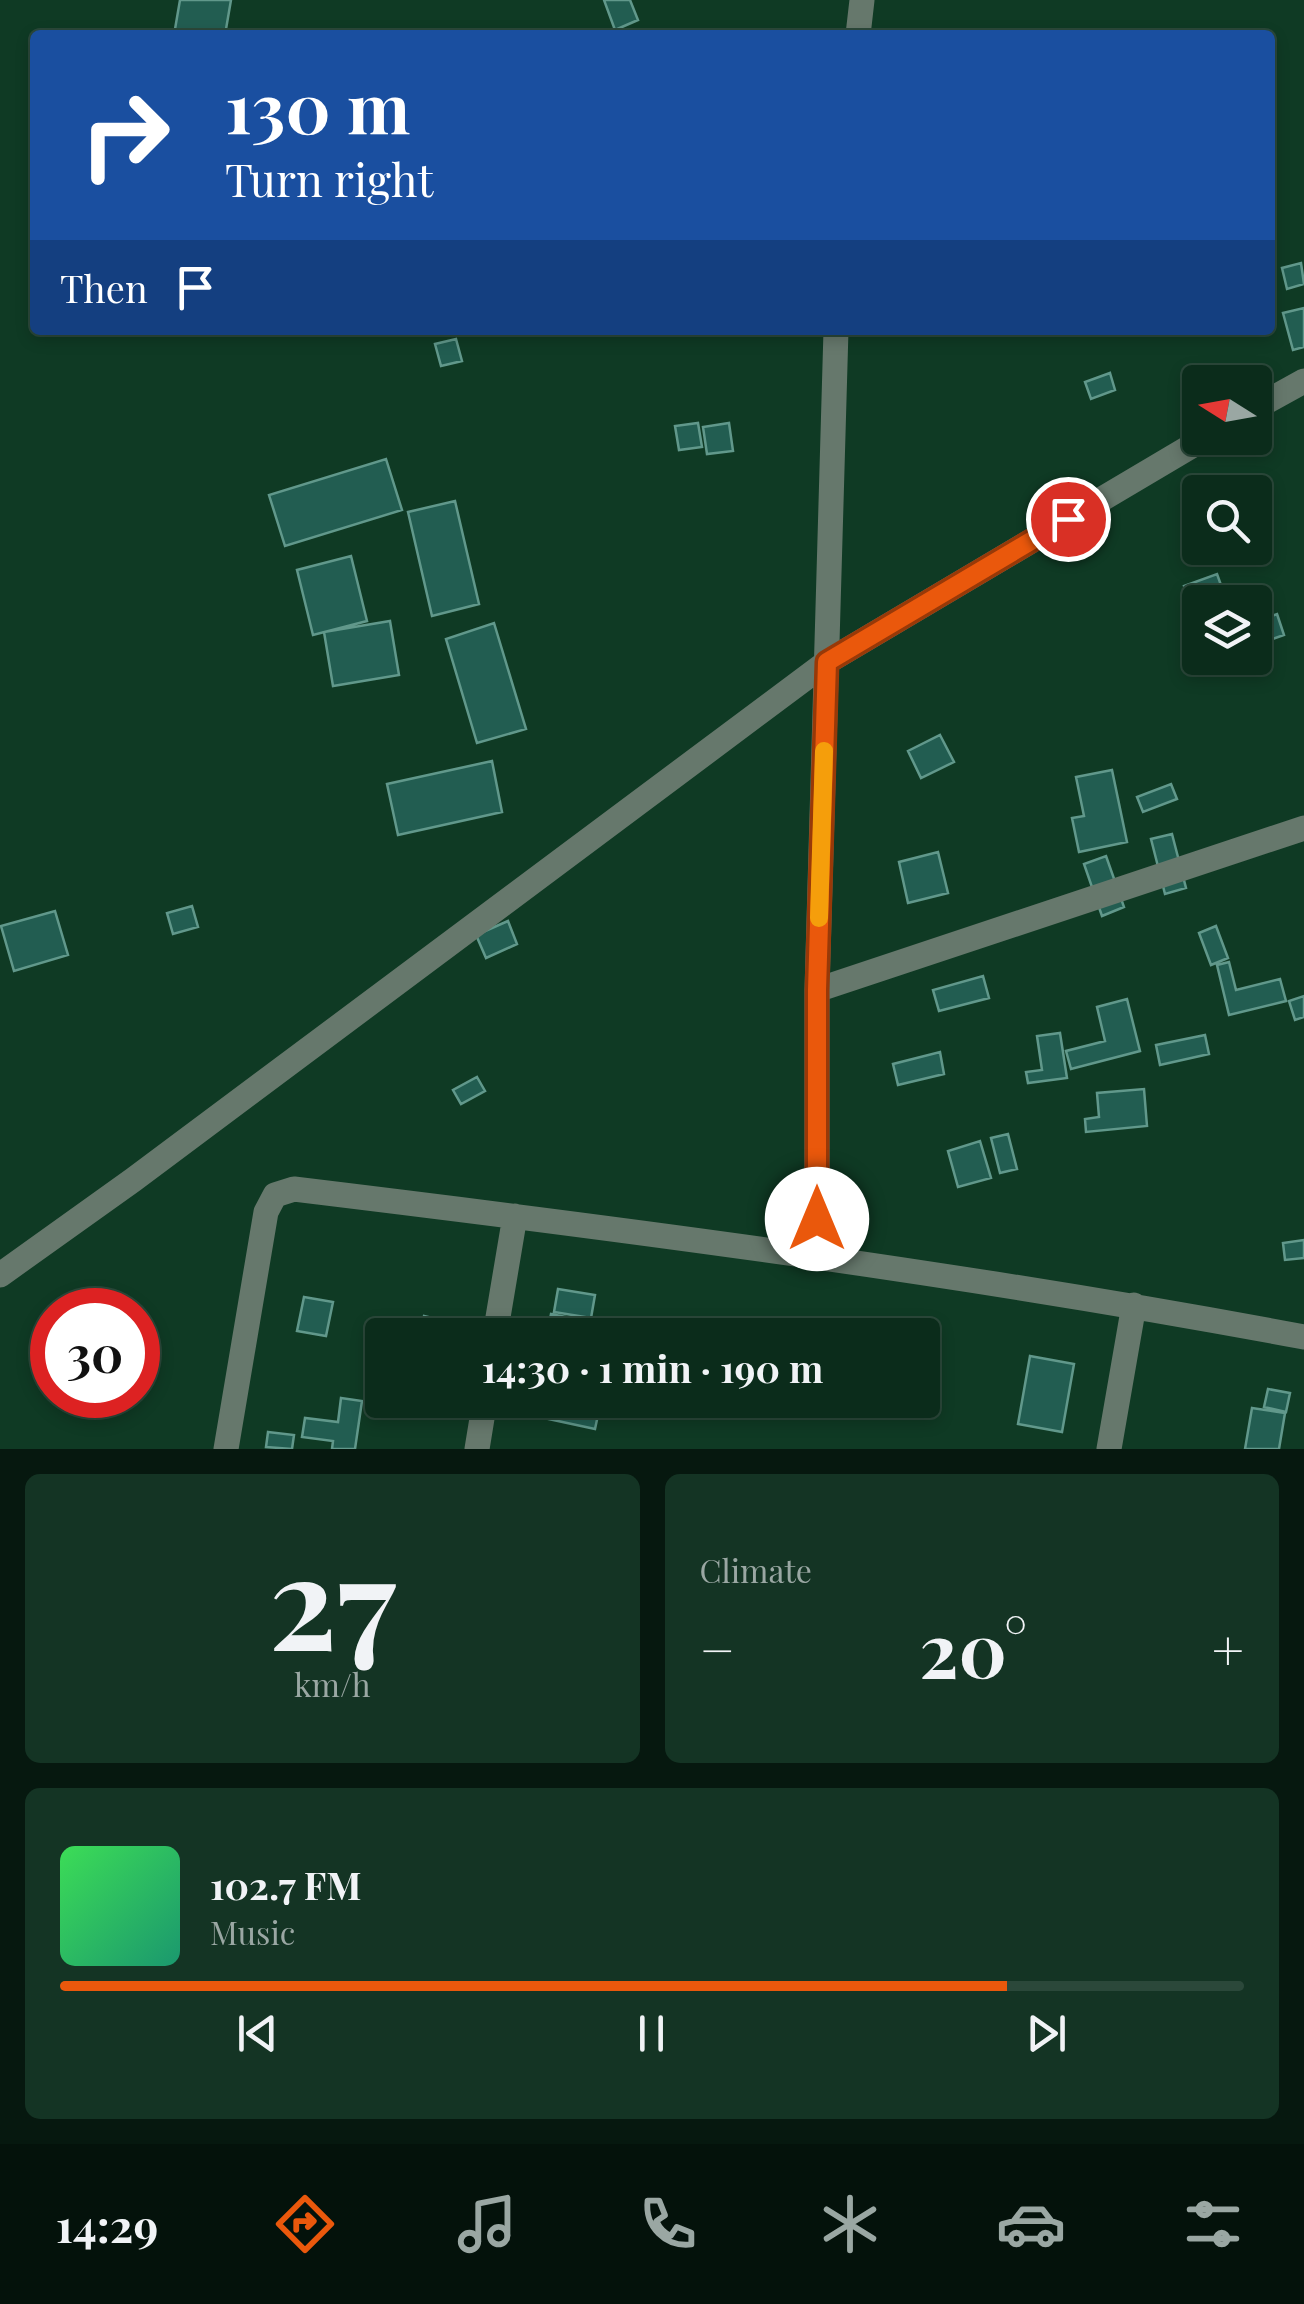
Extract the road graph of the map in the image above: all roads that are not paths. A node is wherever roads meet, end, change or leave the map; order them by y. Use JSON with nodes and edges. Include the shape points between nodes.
{"nodes":[{"id":1,"x":862,"y":0,"type":"edge"},
{"id":2,"x":859,"y":30,"type":"edge"},
{"id":3,"x":836,"y":335,"type":"edge"},
{"id":4,"x":1304,"y":381,"type":"edge"},
{"id":5,"x":1272,"y":399,"type":"edge"},
{"id":6,"x":1182,"y":452,"type":"edge"},
{"id":7,"x":827,"y":662,"type":"junction"},
{"id":8,"x":1304,"y":828,"type":"edge"},
{"id":9,"x":817,"y":990,"type":"junction"},
{"id":10,"x":514,"y":1216,"type":"junction"},
{"id":11,"x":817,"y":1257,"type":"junction"},
{"id":12,"x":0,"y":1275,"type":"edge"},
{"id":13,"x":1134,"y":1305,"type":"junction"},
{"id":14,"x":498,"y":1318,"type":"edge"},
{"id":15,"x":1304,"y":1338,"type":"edge"},
{"id":16,"x":482,"y":1418,"type":"edge"},
{"id":17,"x":226,"y":1449,"type":"edge"},
{"id":18,"x":477,"y":1449,"type":"edge"},
{"id":19,"x":1109,"y":1449,"type":"edge"}],
"edges":[{"from":1,"to":2,"type":"street"},
{"from":3,"to":7,"type":"street"},
{"from":4,"to":5,"type":"street"},
{"from":6,"to":7,"type":"street"},
{"from":7,"to":9,"type":"street"},
{"from":7,"to":12,"type":"street"},
{"from":8,"to":9,"type":"street"},
{"from":9,"to":11,"type":"street"},
{"from":10,"to":11,"type":"street"},
{"from":10,"to":14,"type":"street"},
{"from":10,"to":17,"type":"street","via":[[294,1189],[275,1194],[266,1212]]},
{"from":11,"to":13,"type":"street"},
{"from":13,"to":15,"type":"street"},
{"from":13,"to":19,"type":"street"},
{"from":16,"to":18,"type":"street"}]}
